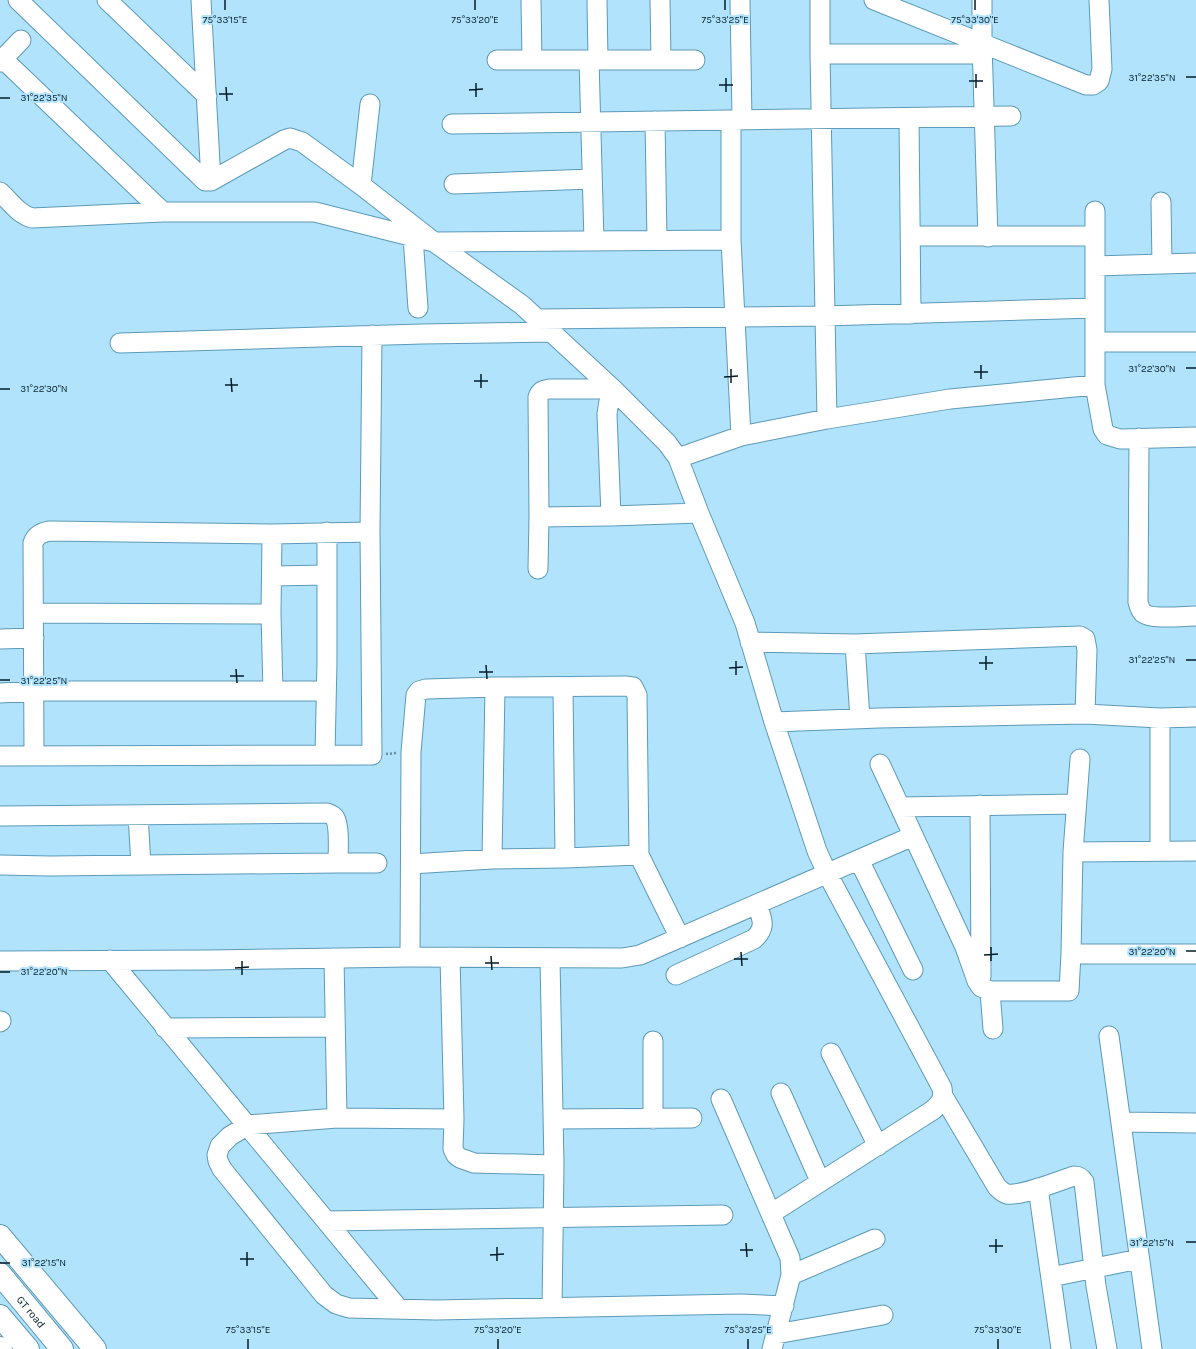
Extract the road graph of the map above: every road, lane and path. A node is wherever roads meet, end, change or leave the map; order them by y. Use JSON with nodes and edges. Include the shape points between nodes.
{"nodes":[{"id":1,"x":107,"y":0,"type":"edge"},
{"id":2,"x":531,"y":0,"type":"edge"},
{"id":3,"x":597,"y":0,"type":"edge"},
{"id":4,"x":660,"y":0,"type":"edge"},
{"id":5,"x":740,"y":0,"type":"edge"},
{"id":6,"x":820,"y":0,"type":"edge"},
{"id":7,"x":874,"y":0,"type":"edge"},
{"id":8,"x":982,"y":0,"type":"edge"},
{"id":9,"x":1099,"y":0,"type":"edge"},
{"id":10,"x":26,"y":3,"type":"edge"},
{"id":11,"x":197,"y":4,"type":"edge"},
{"id":12,"x":901,"y":6,"type":"edge"},
{"id":13,"x":22,"y":40,"type":"dead end"},
{"id":14,"x":982,"y":48,"type":"junction"},
{"id":15,"x":820,"y":54,"type":"junction"},
{"id":16,"x":498,"y":60,"type":"dead end"},
{"id":17,"x":532,"y":60,"type":"junction"},
{"id":18,"x":593,"y":60,"type":"junction"},
{"id":19,"x":661,"y":60,"type":"junction"},
{"id":20,"x":694,"y":60,"type":"dead end"},
{"id":21,"x":2,"y":61,"type":"edge"},
{"id":22,"x":206,"y":96,"type":"junction"},
{"id":23,"x":370,"y":104,"type":"dead end"},
{"id":24,"x":984,"y":116,"type":"junction"},
{"id":25,"x":1011,"y":116,"type":"dead end"},
{"id":26,"x":909,"y":118,"type":"junction"},
{"id":27,"x":821,"y":119,"type":"junction"},
{"id":28,"x":736,"y":120,"type":"junction"},
{"id":29,"x":590,"y":121,"type":"junction"},
{"id":30,"x":655,"y":121,"type":"junction"},
{"id":31,"x":452,"y":124,"type":"dead end"},
{"id":32,"x":592,"y":179,"type":"junction"},
{"id":33,"x":211,"y":181,"type":"junction"},
{"id":34,"x":454,"y":184,"type":"dead end"},
{"id":35,"x":360,"y":185,"type":"junction"},
{"id":36,"x":0,"y":192,"type":"edge"},
{"id":37,"x":1161,"y":202,"type":"dead end"},
{"id":38,"x":1095,"y":211,"type":"dead end"},
{"id":39,"x":163,"y":212,"type":"junction"},
{"id":40,"x":911,"y":236,"type":"junction"},
{"id":41,"x":1095,"y":236,"type":"junction"},
{"id":42,"x":413,"y":237,"type":"junction"},
{"id":43,"x":988,"y":237,"type":"junction"},
{"id":44,"x":657,"y":240,"type":"junction"},
{"id":45,"x":731,"y":240,"type":"junction"},
{"id":46,"x":594,"y":241,"type":"junction"},
{"id":47,"x":434,"y":242,"type":"junction"},
{"id":48,"x":1162,"y":264,"type":"junction"},
{"id":49,"x":1196,"y":264,"type":"edge"},
{"id":50,"x":1096,"y":266,"type":"junction"},
{"id":51,"x":418,"y":308,"type":"dead end"},
{"id":52,"x":1095,"y":308,"type":"junction"},
{"id":53,"x":911,"y":314,"type":"junction"},
{"id":54,"x":734,"y":316,"type":"junction"},
{"id":55,"x":824,"y":316,"type":"junction"},
{"id":56,"x":536,"y":319,"type":"junction"},
{"id":57,"x":550,"y":332,"type":"junction"},
{"id":58,"x":372,"y":335,"type":"junction"},
{"id":59,"x":1095,"y":342,"type":"junction"},
{"id":60,"x":1196,"y":342,"type":"edge"},
{"id":61,"x":120,"y":343,"type":"dead end"},
{"id":62,"x":1095,"y":385,"type":"junction"},
{"id":63,"x":612,"y":389,"type":"junction"},
{"id":64,"x":827,"y":418,"type":"junction"},
{"id":65,"x":741,"y":436,"type":"junction"},
{"id":66,"x":1196,"y":436,"type":"edge"},
{"id":67,"x":1139,"y":438,"type":"junction"},
{"id":68,"x":678,"y":458,"type":"junction"},
{"id":69,"x":699,"y":513,"type":"junction"},
{"id":70,"x":610,"y":516,"type":"junction"},
{"id":71,"x":539,"y":517,"type":"junction"},
{"id":72,"x":327,"y":532,"type":"junction"},
{"id":73,"x":370,"y":532,"type":"junction"},
{"id":74,"x":272,"y":534,"type":"junction"},
{"id":75,"x":538,"y":569,"type":"dead end"},
{"id":76,"x":327,"y":575,"type":"junction"},
{"id":77,"x":272,"y":576,"type":"junction"},
{"id":78,"x":34,"y":613,"type":"junction"},
{"id":79,"x":271,"y":614,"type":"junction"},
{"id":80,"x":1196,"y":616,"type":"edge"},
{"id":81,"x":34,"y":638,"type":"junction"},
{"id":82,"x":0,"y":639,"type":"edge"},
{"id":83,"x":750,"y":642,"type":"junction"},
{"id":84,"x":855,"y":644,"type":"junction"},
{"id":85,"x":495,"y":687,"type":"junction"},
{"id":86,"x":563,"y":687,"type":"junction"},
{"id":87,"x":34,"y":691,"type":"junction"},
{"id":88,"x":326,"y":691,"type":"junction"},
{"id":89,"x":273,"y":692,"type":"junction"},
{"id":90,"x":0,"y":693,"type":"edge"},
{"id":91,"x":1086,"y":714,"type":"junction"},
{"id":92,"x":1196,"y":717,"type":"edge"},
{"id":93,"x":1160,"y":718,"type":"junction"},
{"id":94,"x":860,"y":719,"type":"junction"},
{"id":95,"x":774,"y":722,"type":"junction"},
{"id":96,"x":412,"y":752,"type":"junction"},
{"id":97,"x":372,"y":754,"type":"junction"},
{"id":98,"x":325,"y":755,"type":"junction"},
{"id":99,"x":0,"y":756,"type":"edge"},
{"id":100,"x":34,"y":756,"type":"junction"},
{"id":101,"x":1080,"y":758,"type":"dead end"},
{"id":102,"x":880,"y":764,"type":"dead end"},
{"id":103,"x":980,"y":804,"type":"junction"},
{"id":104,"x":1076,"y":804,"type":"junction"},
{"id":105,"x":900,"y":807,"type":"junction"},
{"id":106,"x":138,"y":815,"type":"junction"},
{"id":107,"x":0,"y":816,"type":"edge"},
{"id":108,"x":913,"y":836,"type":"junction"},
{"id":109,"x":1160,"y":851,"type":"junction"},
{"id":110,"x":1196,"y":851,"type":"edge"},
{"id":111,"x":1073,"y":852,"type":"junction"},
{"id":112,"x":639,"y":855,"type":"junction"},
{"id":113,"x":565,"y":858,"type":"junction"},
{"id":114,"x":492,"y":859,"type":"junction"},
{"id":115,"x":859,"y":860,"type":"junction"},
{"id":116,"x":338,"y":862,"type":"junction"},
{"id":117,"x":377,"y":863,"type":"dead end"},
{"id":118,"x":410,"y":864,"type":"junction"},
{"id":119,"x":0,"y":865,"type":"edge"},
{"id":120,"x":141,"y":865,"type":"junction"},
{"id":121,"x":827,"y":873,"type":"junction"},
{"id":122,"x":757,"y":904,"type":"junction"},
{"id":123,"x":680,"y":938,"type":"junction"},
{"id":124,"x":1072,"y":954,"type":"junction"},
{"id":125,"x":1196,"y":954,"type":"edge"},
{"id":126,"x":410,"y":957,"type":"junction"},
{"id":127,"x":450,"y":957,"type":"junction"},
{"id":128,"x":334,"y":958,"type":"junction"},
{"id":129,"x":550,"y":959,"type":"junction"},
{"id":130,"x":110,"y":960,"type":"junction"},
{"id":131,"x":0,"y":961,"type":"edge"},
{"id":132,"x":913,"y":970,"type":"dead end"},
{"id":133,"x":676,"y":975,"type":"dead end"},
{"id":134,"x":985,"y":989,"type":"junction"},
{"id":135,"x":335,"y":1027,"type":"junction"},
{"id":136,"x":165,"y":1028,"type":"junction"},
{"id":137,"x":993,"y":1029,"type":"dead end"},
{"id":138,"x":1109,"y":1036,"type":"dead end"},
{"id":139,"x":653,"y":1041,"type":"dead end"},
{"id":140,"x":831,"y":1053,"type":"dead end"},
{"id":141,"x":781,"y":1093,"type":"dead end"},
{"id":142,"x":943,"y":1096,"type":"junction"},
{"id":143,"x":721,"y":1099,"type":"dead end"},
{"id":144,"x":337,"y":1118,"type":"junction"},
{"id":145,"x":692,"y":1118,"type":"dead end"},
{"id":146,"x":454,"y":1119,"type":"junction"},
{"id":147,"x":553,"y":1119,"type":"junction"},
{"id":148,"x":653,"y":1119,"type":"junction"},
{"id":149,"x":1121,"y":1122,"type":"junction"},
{"id":150,"x":1196,"y":1123,"type":"edge"},
{"id":151,"x":248,"y":1125,"type":"junction"},
{"id":152,"x":878,"y":1146,"type":"junction"},
{"id":153,"x":554,"y":1165,"type":"junction"},
{"id":154,"x":820,"y":1181,"type":"junction"},
{"id":155,"x":1038,"y":1188,"type":"junction"},
{"id":156,"x":723,"y":1215,"type":"dead end"},
{"id":157,"x":553,"y":1217,"type":"junction"},
{"id":158,"x":772,"y":1217,"type":"junction"},
{"id":159,"x":327,"y":1221,"type":"junction"},
{"id":160,"x":0,"y":1236,"type":"edge"},
{"id":161,"x":875,"y":1239,"type":"dead end"},
{"id":162,"x":1139,"y":1259,"type":"junction"},
{"id":163,"x":1094,"y":1269,"type":"junction"},
{"id":164,"x":0,"y":1274,"type":"edge"},
{"id":165,"x":792,"y":1275,"type":"junction"},
{"id":166,"x":1051,"y":1277,"type":"junction"},
{"id":167,"x":784,"y":1306,"type":"junction"},
{"id":168,"x":552,"y":1308,"type":"junction"},
{"id":169,"x":399,"y":1309,"type":"junction"},
{"id":170,"x":883,"y":1315,"type":"dead end"},
{"id":171,"x":0,"y":1316,"type":"edge"},
{"id":172,"x":774,"y":1341,"type":"edge"},
{"id":173,"x":28,"y":1349,"type":"edge"},
{"id":174,"x":62,"y":1349,"type":"edge"},
{"id":175,"x":95,"y":1349,"type":"edge"},
{"id":176,"x":1061,"y":1349,"type":"edge"},
{"id":177,"x":1107,"y":1349,"type":"edge"},
{"id":178,"x":1152,"y":1349,"type":"edge"}],
"edges":[{"from":1,"to":22,"type":"street"},
{"from":2,"to":17,"type":"street"},
{"from":3,"to":18,"type":"street"},
{"from":4,"to":19,"type":"street"},
{"from":5,"to":28,"type":"street"},
{"from":6,"to":15,"type":"street"},
{"from":7,"to":12,"type":"street"},
{"from":8,"to":14,"type":"street"},
{"from":9,"to":14,"type":"street","via":[[1102,69],[1099,81],[1093,85],[1086,85]]},
{"from":10,"to":33,"type":"street","via":[[205,182]]},
{"from":11,"to":22,"type":"street"},
{"from":12,"to":14,"type":"street"},
{"from":13,"to":21,"type":"street"},
{"from":14,"to":15,"type":"street"},
{"from":14,"to":24,"type":"street"},
{"from":15,"to":27,"type":"street"},
{"from":16,"to":17,"type":"street"},
{"from":17,"to":18,"type":"street"},
{"from":18,"to":19,"type":"street"},
{"from":18,"to":29,"type":"street"},
{"from":19,"to":20,"type":"street"},
{"from":21,"to":39,"type":"street"},
{"from":22,"to":33,"type":"street"},
{"from":23,"to":35,"type":"street"},
{"from":24,"to":25,"type":"street"},
{"from":24,"to":26,"type":"street"},
{"from":24,"to":43,"type":"street"},
{"from":26,"to":27,"type":"street"},
{"from":26,"to":40,"type":"street"},
{"from":27,"to":28,"type":"street"},
{"from":27,"to":55,"type":"street"},
{"from":28,"to":30,"type":"street"},
{"from":28,"to":45,"type":"street"},
{"from":29,"to":30,"type":"street"},
{"from":29,"to":31,"type":"street"},
{"from":29,"to":32,"type":"street"},
{"from":30,"to":44,"type":"street"},
{"from":32,"to":34,"type":"street"},
{"from":32,"to":46,"type":"street"},
{"from":33,"to":35,"type":"street","via":[[290,138],[302,142]]},
{"from":35,"to":47,"type":"street"},
{"from":36,"to":39,"type":"street","via":[[20,213],[32,218]]},
{"from":37,"to":48,"type":"street"},
{"from":38,"to":41,"type":"street"},
{"from":39,"to":42,"type":"street","via":[[315,212]]},
{"from":40,"to":43,"type":"street"},
{"from":40,"to":53,"type":"street"},
{"from":41,"to":43,"type":"street"},
{"from":41,"to":50,"type":"street"},
{"from":42,"to":47,"type":"street"},
{"from":42,"to":51,"type":"street"},
{"from":44,"to":45,"type":"street"},
{"from":44,"to":46,"type":"street"},
{"from":45,"to":54,"type":"street"},
{"from":46,"to":47,"type":"street"},
{"from":47,"to":56,"type":"street","via":[[522,305]]},
{"from":48,"to":49,"type":"street"},
{"from":48,"to":50,"type":"street"},
{"from":50,"to":52,"type":"street"},
{"from":52,"to":53,"type":"street"},
{"from":52,"to":59,"type":"street"},
{"from":53,"to":55,"type":"street"},
{"from":54,"to":55,"type":"street"},
{"from":54,"to":56,"type":"street"},
{"from":54,"to":65,"type":"street"},
{"from":55,"to":64,"type":"street"},
{"from":56,"to":57,"type":"street"},
{"from":57,"to":58,"type":"street"},
{"from":57,"to":63,"type":"street"},
{"from":58,"to":61,"type":"street"},
{"from":58,"to":73,"type":"street"},
{"from":59,"to":60,"type":"street"},
{"from":59,"to":62,"type":"street"},
{"from":62,"to":64,"type":"street","via":[[950,399]]},
{"from":62,"to":67,"type":"street","via":[[1106,435],[1120,439]]},
{"from":63,"to":68,"type":"street","via":[[662,437]]},
{"from":63,"to":70,"type":"street","via":[[607,414]]},
{"from":63,"to":71,"type":"street","via":[[549,389],[540,392]]},
{"from":64,"to":65,"type":"street"},
{"from":65,"to":68,"type":"street"},
{"from":66,"to":67,"type":"street"},
{"from":67,"to":80,"type":"street","via":[[1140,609],[1144,614],[1153,616]]},
{"from":68,"to":69,"type":"street"},
{"from":69,"to":70,"type":"street"},
{"from":69,"to":83,"type":"street","via":[[745,623]]},
{"from":70,"to":71,"type":"street"},
{"from":71,"to":75,"type":"street"},
{"from":72,"to":73,"type":"street"},
{"from":72,"to":74,"type":"street"},
{"from":72,"to":76,"type":"street"},
{"from":73,"to":97,"type":"street"},
{"from":74,"to":77,"type":"street"},
{"from":74,"to":78,"type":"street","via":[[50,531],[41,533],[33,543]]},
{"from":76,"to":77,"type":"street"},
{"from":76,"to":88,"type":"street"},
{"from":77,"to":79,"type":"street"},
{"from":78,"to":79,"type":"street"},
{"from":78,"to":81,"type":"street"},
{"from":79,"to":89,"type":"street"},
{"from":81,"to":82,"type":"street"},
{"from":81,"to":87,"type":"street"},
{"from":83,"to":84,"type":"street"},
{"from":83,"to":95,"type":"street"},
{"from":84,"to":91,"type":"street","via":[[1080,636],[1085,639],[1087,650]]},
{"from":84,"to":94,"type":"street"},
{"from":85,"to":86,"type":"street"},
{"from":85,"to":96,"type":"street","via":[[419,691],[415,702]]},
{"from":85,"to":114,"type":"street"},
{"from":86,"to":112,"type":"street","via":[[629,686],[635,690]]},
{"from":86,"to":113,"type":"street"},
{"from":87,"to":89,"type":"street"},
{"from":87,"to":90,"type":"street"},
{"from":87,"to":100,"type":"street"},
{"from":88,"to":89,"type":"street"},
{"from":88,"to":98,"type":"street"},
{"from":91,"to":93,"type":"street"},
{"from":91,"to":94,"type":"street"},
{"from":92,"to":93,"type":"street"},
{"from":93,"to":109,"type":"street"},
{"from":94,"to":95,"type":"street"},
{"from":95,"to":121,"type":"street","via":[[817,851]]},
{"from":96,"to":97,"type":"path"},
{"from":96,"to":118,"type":"street"},
{"from":97,"to":98,"type":"street"},
{"from":98,"to":100,"type":"street"},
{"from":99,"to":100,"type":"street"},
{"from":101,"to":104,"type":"street"},
{"from":102,"to":105,"type":"street"},
{"from":103,"to":104,"type":"street"},
{"from":103,"to":105,"type":"street"},
{"from":103,"to":134,"type":"street"},
{"from":104,"to":111,"type":"street"},
{"from":105,"to":108,"type":"street"},
{"from":106,"to":107,"type":"street"},
{"from":106,"to":116,"type":"street","via":[[327,813],[336,819]]},
{"from":106,"to":120,"type":"street"},
{"from":108,"to":115,"type":"street"},
{"from":108,"to":134,"type":"street","via":[[965,947],[977,981]]},
{"from":109,"to":110,"type":"street"},
{"from":109,"to":111,"type":"street"},
{"from":111,"to":124,"type":"street"},
{"from":112,"to":113,"type":"street"},
{"from":112,"to":123,"type":"street"},
{"from":113,"to":114,"type":"street"},
{"from":114,"to":118,"type":"street"},
{"from":115,"to":121,"type":"street"},
{"from":115,"to":132,"type":"street"},
{"from":116,"to":117,"type":"street"},
{"from":116,"to":120,"type":"street"},
{"from":118,"to":126,"type":"street"},
{"from":119,"to":120,"type":"street"},
{"from":121,"to":122,"type":"street"},
{"from":121,"to":142,"type":"street","via":[[942,1088]]},
{"from":122,"to":123,"type":"street"},
{"from":122,"to":133,"type":"street","via":[[763,923],[759,934]]},
{"from":123,"to":129,"type":"street","via":[[640,955],[622,958]]},
{"from":124,"to":125,"type":"street"},
{"from":124,"to":134,"type":"street","via":[[1069,991]]},
{"from":126,"to":127,"type":"street"},
{"from":126,"to":128,"type":"street"},
{"from":127,"to":129,"type":"street"},
{"from":127,"to":146,"type":"street"},
{"from":128,"to":130,"type":"street"},
{"from":128,"to":135,"type":"street"},
{"from":129,"to":147,"type":"street"},
{"from":130,"to":131,"type":"street"},
{"from":130,"to":136,"type":"street"},
{"from":134,"to":137,"type":"street"},
{"from":135,"to":136,"type":"street"},
{"from":135,"to":144,"type":"street"},
{"from":136,"to":151,"type":"street"},
{"from":138,"to":149,"type":"street"},
{"from":139,"to":148,"type":"street"},
{"from":140,"to":152,"type":"street"},
{"from":141,"to":154,"type":"street"},
{"from":142,"to":152,"type":"street","via":[[933,1110]]},
{"from":142,"to":155,"type":"street","via":[[1002,1193],[1012,1194]]},
{"from":143,"to":158,"type":"street"},
{"from":144,"to":146,"type":"street"},
{"from":144,"to":151,"type":"street"},
{"from":145,"to":148,"type":"street"},
{"from":146,"to":153,"type":"street","via":[[454,1149],[456,1155],[466,1161]]},
{"from":147,"to":148,"type":"street"},
{"from":147,"to":153,"type":"street"},
{"from":149,"to":150,"type":"street"},
{"from":149,"to":162,"type":"street"},
{"from":151,"to":159,"type":"street"},
{"from":151,"to":169,"type":"street","via":[[220,1146],[218,1161],[324,1296],[336,1304],[349,1308]]},
{"from":152,"to":154,"type":"street"},
{"from":153,"to":157,"type":"street"},
{"from":154,"to":158,"type":"street","via":[[774,1211]]},
{"from":155,"to":163,"type":"street","via":[[1074,1176],[1082,1179]]},
{"from":155,"to":166,"type":"street"},
{"from":156,"to":157,"type":"street"},
{"from":157,"to":159,"type":"street"},
{"from":157,"to":168,"type":"street"},
{"from":158,"to":165,"type":"street","via":[[787,1249]]},
{"from":159,"to":169,"type":"street"},
{"from":160,"to":175,"type":"main road"},
{"from":161,"to":165,"type":"street"},
{"from":162,"to":163,"type":"street"},
{"from":162,"to":178,"type":"street"},
{"from":163,"to":166,"type":"street"},
{"from":163,"to":177,"type":"street"},
{"from":164,"to":174,"type":"main road","name":"GT road"},
{"from":165,"to":167,"type":"street"},
{"from":166,"to":176,"type":"street"},
{"from":167,"to":168,"type":"street","via":[[741,1304]]},
{"from":167,"to":172,"type":"street"},
{"from":168,"to":169,"type":"street"},
{"from":170,"to":172,"type":"street"},
{"from":171,"to":173,"type":"main road"}]}
